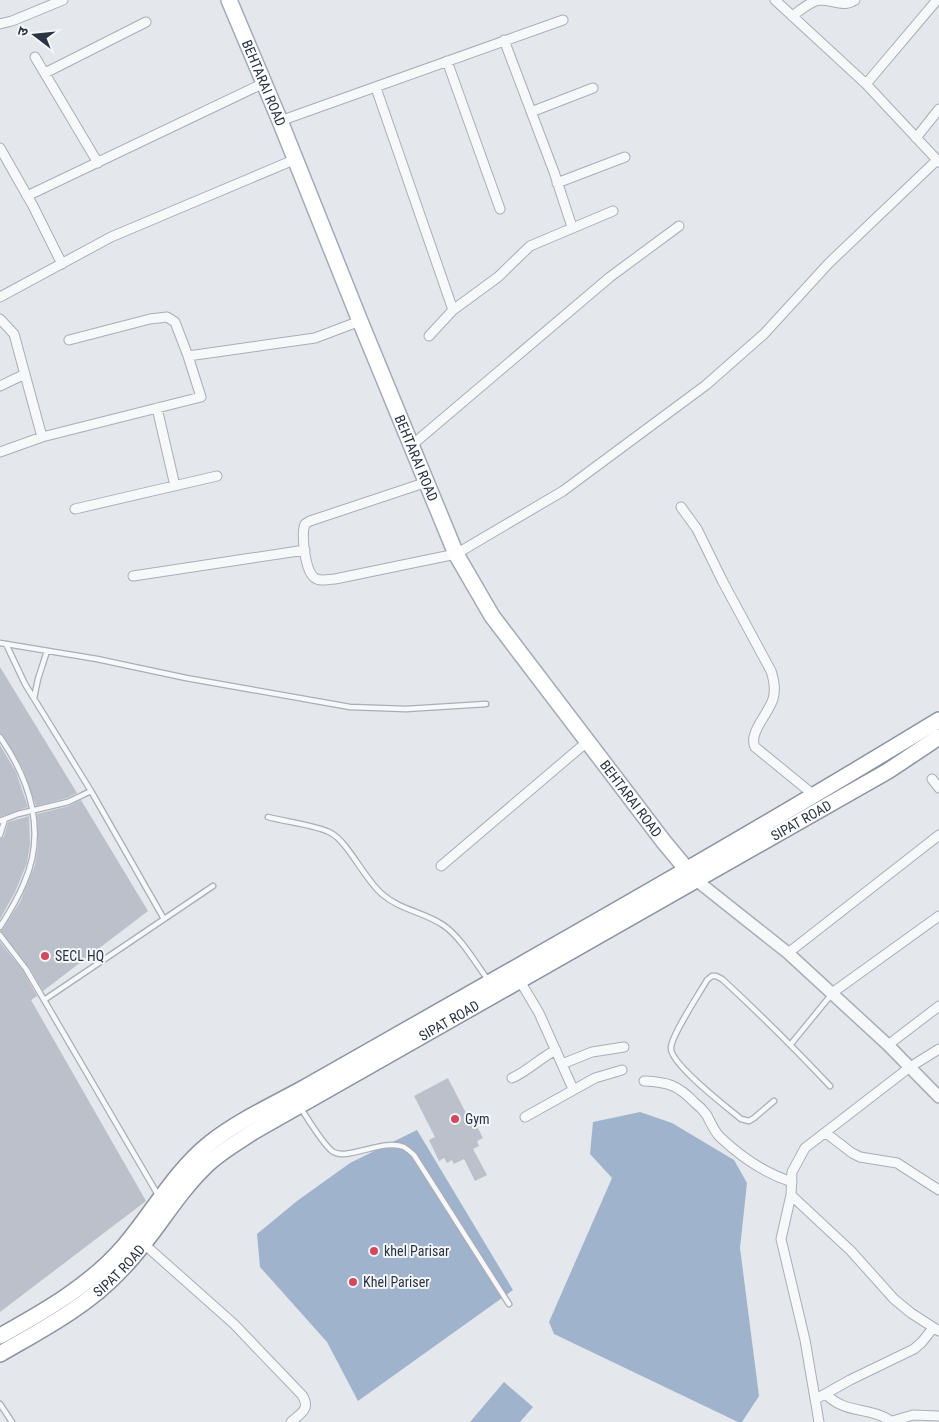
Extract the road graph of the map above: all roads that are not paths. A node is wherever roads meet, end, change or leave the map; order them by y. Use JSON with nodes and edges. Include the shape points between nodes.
{"nodes":[{"id":1,"x":63,"y":0,"type":"edge"},
{"id":2,"x":229,"y":0,"type":"edge"},
{"id":3,"x":775,"y":0,"type":"edge"},
{"id":4,"x":856,"y":0,"type":"edge"},
{"id":5,"x":937,"y":0,"type":"edge"},
{"id":6,"x":792,"y":16,"type":"junction"},
{"id":7,"x":563,"y":20,"type":"dead end"},
{"id":8,"x":146,"y":22,"type":"dead end"},
{"id":9,"x":0,"y":24,"type":"edge"},
{"id":10,"x":504,"y":40,"type":"junction"},
{"id":11,"x":35,"y":56,"type":"dead end"},
{"id":12,"x":447,"y":61,"type":"junction"},
{"id":13,"x":45,"y":74,"type":"junction"},
{"id":14,"x":264,"y":83,"type":"junction"},
{"id":15,"x":866,"y":84,"type":"junction"},
{"id":16,"x":376,"y":88,"type":"junction"},
{"id":17,"x":592,"y":88,"type":"dead end"},
{"id":18,"x":939,"y":109,"type":"edge"},
{"id":19,"x":531,"y":112,"type":"junction"},
{"id":20,"x":280,"y":121,"type":"junction"},
{"id":21,"x":916,"y":138,"type":"junction"},
{"id":22,"x":0,"y":148,"type":"edge"},
{"id":23,"x":625,"y":158,"type":"dead end"},
{"id":24,"x":296,"y":159,"type":"junction"},
{"id":25,"x":938,"y":161,"type":"edge"},
{"id":26,"x":98,"y":163,"type":"junction"},
{"id":27,"x":557,"y":183,"type":"junction"},
{"id":28,"x":27,"y":196,"type":"junction"},
{"id":29,"x":500,"y":209,"type":"dead end"},
{"id":30,"x":613,"y":211,"type":"dead end"},
{"id":31,"x":679,"y":226,"type":"dead end"},
{"id":32,"x":572,"y":227,"type":"junction"},
{"id":33,"x":62,"y":264,"type":"junction"},
{"id":34,"x":0,"y":297,"type":"edge"},
{"id":35,"x":453,"y":310,"type":"junction"},
{"id":36,"x":0,"y":319,"type":"edge"},
{"id":37,"x":360,"y":321,"type":"junction"},
{"id":38,"x":429,"y":336,"type":"dead end"},
{"id":39,"x":69,"y":340,"type":"dead end"},
{"id":40,"x":188,"y":356,"type":"junction"},
{"id":41,"x":25,"y":374,"type":"junction"},
{"id":42,"x":0,"y":386,"type":"edge"},
{"id":43,"x":157,"y":408,"type":"junction"},
{"id":44,"x":42,"y":437,"type":"junction"},
{"id":45,"x":412,"y":445,"type":"junction"},
{"id":46,"x":0,"y":452,"type":"edge"},
{"id":47,"x":217,"y":476,"type":"dead end"},
{"id":48,"x":427,"y":482,"type":"junction"},
{"id":49,"x":175,"y":486,"type":"junction"},
{"id":50,"x":681,"y":507,"type":"dead end"},
{"id":51,"x":75,"y":509,"type":"dead end"},
{"id":52,"x":305,"y":550,"type":"junction"},
{"id":53,"x":456,"y":554,"type":"junction"},
{"id":54,"x":132,"y":576,"type":"dead end"},
{"id":55,"x":0,"y":642,"type":"edge"},
{"id":56,"x":6,"y":644,"type":"junction"},
{"id":57,"x":47,"y":650,"type":"junction"},
{"id":58,"x":34,"y":698,"type":"junction"},
{"id":59,"x":486,"y":704,"type":"dead end"},
{"id":60,"x":939,"y":720,"type":"edge"},
{"id":61,"x":0,"y":737,"type":"edge"},
{"id":62,"x":939,"y":737,"type":"edge"},
{"id":63,"x":588,"y":741,"type":"junction"},
{"id":64,"x":932,"y":779,"type":"dead end"},
{"id":65,"x":939,"y":788,"type":"edge"},
{"id":66,"x":91,"y":791,"type":"junction"},
{"id":67,"x":815,"y":796,"type":"junction"},
{"id":68,"x":33,"y":810,"type":"junction"},
{"id":69,"x":268,"y":817,"type":"dead end"},
{"id":70,"x":2,"y":820,"type":"edge"},
{"id":71,"x":0,"y":835,"type":"edge"},
{"id":72,"x":939,"y":835,"type":"edge"},
{"id":73,"x":441,"y":866,"type":"dead end"},
{"id":74,"x":691,"y":875,"type":"junction"},
{"id":75,"x":213,"y":886,"type":"dead end"},
{"id":76,"x":939,"y":916,"type":"edge"},
{"id":77,"x":164,"y":919,"type":"junction"},
{"id":78,"x":0,"y":927,"type":"edge"},
{"id":79,"x":0,"y":935,"type":"edge"},
{"id":80,"x":788,"y":952,"type":"junction"},
{"id":81,"x":520,"y":981,"type":"junction"},
{"id":82,"x":490,"y":982,"type":"junction"},
{"id":83,"x":832,"y":994,"type":"junction"},
{"id":84,"x":44,"y":1000,"type":"junction"},
{"id":85,"x":939,"y":1006,"type":"edge"},
{"id":86,"x":791,"y":1044,"type":"junction"},
{"id":87,"x":888,"y":1045,"type":"junction"},
{"id":88,"x":624,"y":1047,"type":"dead end"},
{"id":89,"x":939,"y":1049,"type":"edge"},
{"id":90,"x":556,"y":1050,"type":"junction"},
{"id":91,"x":562,"y":1064,"type":"junction"},
{"id":92,"x":910,"y":1067,"type":"junction"},
{"id":93,"x":622,"y":1070,"type":"dead end"},
{"id":94,"x":512,"y":1078,"type":"dead end"},
{"id":95,"x":644,"y":1081,"type":"dead end"},
{"id":96,"x":830,"y":1086,"type":"dead end"},
{"id":97,"x":573,"y":1089,"type":"junction"},
{"id":98,"x":939,"y":1097,"type":"edge"},
{"id":99,"x":774,"y":1101,"type":"dead end"},
{"id":100,"x":299,"y":1106,"type":"junction"},
{"id":101,"x":525,"y":1117,"type":"dead end"},
{"id":102,"x":826,"y":1133,"type":"junction"},
{"id":103,"x":792,"y":1182,"type":"junction"},
{"id":104,"x":939,"y":1190,"type":"edge"},
{"id":105,"x":791,"y":1195,"type":"junction"},
{"id":106,"x":160,"y":1199,"type":"junction"},
{"id":107,"x":144,"y":1244,"type":"junction"},
{"id":108,"x":509,"y":1304,"type":"dead end"},
{"id":109,"x":936,"y":1329,"type":"edge"},
{"id":110,"x":0,"y":1336,"type":"edge"},
{"id":111,"x":0,"y":1354,"type":"edge"},
{"id":112,"x":826,"y":1394,"type":"junction"},
{"id":113,"x":816,"y":1399,"type":"junction"},
{"id":114,"x":0,"y":1404,"type":"edge"},
{"id":115,"x":939,"y":1416,"type":"edge"},
{"id":116,"x":12,"y":1422,"type":"edge"},
{"id":117,"x":291,"y":1422,"type":"edge"},
{"id":118,"x":819,"y":1422,"type":"edge"},
{"id":119,"x":890,"y":1422,"type":"edge"}],
"edges":[{"from":1,"to":9,"type":"street"},
{"from":2,"to":14,"type":"main road","name":"BEHTARAI ROAD"},
{"from":3,"to":6,"type":"street"},
{"from":4,"to":6,"type":"street","via":[[848,4],[816,1]]},
{"from":5,"to":15,"type":"street"},
{"from":6,"to":15,"type":"street"},
{"from":7,"to":10,"type":"street"},
{"from":8,"to":13,"type":"street"},
{"from":10,"to":12,"type":"street"},
{"from":10,"to":19,"type":"street"},
{"from":11,"to":13,"type":"street"},
{"from":12,"to":16,"type":"street"},
{"from":12,"to":29,"type":"street"},
{"from":13,"to":26,"type":"street"},
{"from":14,"to":20,"type":"main road","name":"BEHTARAI ROAD"},
{"from":14,"to":26,"type":"street"},
{"from":15,"to":21,"type":"street"},
{"from":16,"to":20,"type":"street"},
{"from":16,"to":35,"type":"street"},
{"from":17,"to":19,"type":"street"},
{"from":18,"to":21,"type":"street"},
{"from":19,"to":27,"type":"street"},
{"from":20,"to":24,"type":"main road","name":"BEHTARAI ROAD"},
{"from":21,"to":25,"type":"street"},
{"from":22,"to":28,"type":"street"},
{"from":23,"to":27,"type":"street"},
{"from":24,"to":33,"type":"street","via":[[111,237]]},
{"from":24,"to":37,"type":"main road","name":"BEHTARAI ROAD"},
{"from":25,"to":53,"type":"street","via":[[829,263],[764,334],[706,384],[563,491]]},
{"from":26,"to":28,"type":"street"},
{"from":27,"to":32,"type":"street"},
{"from":28,"to":33,"type":"street"},
{"from":30,"to":32,"type":"street"},
{"from":31,"to":45,"type":"street","via":[[610,277]]},
{"from":32,"to":35,"type":"street","via":[[530,246],[498,276]]},
{"from":33,"to":34,"type":"street"},
{"from":35,"to":38,"type":"street"},
{"from":36,"to":41,"type":"street","via":[[14,334]]},
{"from":37,"to":40,"type":"street","via":[[315,338]]},
{"from":37,"to":45,"type":"main road","name":"BEHTARAI ROAD"},
{"from":39,"to":40,"type":"street","via":[[166,317],[175,322]]},
{"from":40,"to":43,"type":"street","via":[[201,397]]},
{"from":41,"to":42,"type":"street"},
{"from":41,"to":44,"type":"street"},
{"from":43,"to":44,"type":"street"},
{"from":43,"to":49,"type":"street"},
{"from":44,"to":46,"type":"street"},
{"from":45,"to":48,"type":"main road","name":"BEHTARAI ROAD"},
{"from":47,"to":49,"type":"street"},
{"from":48,"to":52,"type":"street","via":[[310,521],[303,528]]},
{"from":48,"to":53,"type":"main road","name":"BEHTARAI ROAD"},
{"from":49,"to":51,"type":"street"},
{"from":50,"to":67,"type":"street","via":[[697,529],[774,680],[773,700],[754,734],[753,743]]},
{"from":52,"to":53,"type":"street","via":[[307,566],[319,580]]},
{"from":52,"to":54,"type":"street"},
{"from":53,"to":63,"type":"main road","name":"BEHTARAI ROAD","via":[[492,616]]},
{"from":55,"to":56,"type":"lane"},
{"from":56,"to":57,"type":"lane"},
{"from":56,"to":58,"type":"lane"},
{"from":57,"to":58,"type":"lane"},
{"from":57,"to":59,"type":"lane","via":[[350,707],[406,709]]},
{"from":58,"to":66,"type":"lane"},
{"from":60,"to":67,"type":"main road","name":"SIPAT ROAD"},
{"from":61,"to":68,"type":"lane","via":[[15,757]]},
{"from":62,"to":74,"type":"main road","name":"SIPAT ROAD","via":[[888,771]]},
{"from":63,"to":73,"type":"street"},
{"from":63,"to":74,"type":"main road","name":"BEHTARAI ROAD"},
{"from":64,"to":65,"type":"street"},
{"from":66,"to":68,"type":"lane","via":[[68,802]]},
{"from":66,"to":77,"type":"lane"},
{"from":67,"to":74,"type":"main road","name":"SIPAT ROAD"},
{"from":68,"to":70,"type":"lane"},
{"from":68,"to":78,"type":"lane","via":[[32,856],[28,873]]},
{"from":69,"to":82,"type":"lane","via":[[337,837],[382,894],[407,909],[434,919],[454,934]]},
{"from":70,"to":71,"type":"lane"},
{"from":72,"to":80,"type":"street"},
{"from":74,"to":80,"type":"street"},
{"from":74,"to":81,"type":"main road","name":"SIPAT ROAD"},
{"from":74,"to":82,"type":"main road","name":"SIPAT ROAD"},
{"from":75,"to":77,"type":"lane"},
{"from":76,"to":83,"type":"street"},
{"from":77,"to":84,"type":"lane"},
{"from":79,"to":84,"type":"lane"},
{"from":80,"to":83,"type":"street"},
{"from":81,"to":90,"type":"street"},
{"from":81,"to":100,"type":"main road","name":"SIPAT ROAD"},
{"from":82,"to":106,"type":"main road","name":"SIPAT ROAD","via":[[237,1124],[184,1168]]},
{"from":83,"to":86,"type":"lane"},
{"from":83,"to":87,"type":"street"},
{"from":84,"to":106,"type":"lane"},
{"from":85,"to":87,"type":"street"},
{"from":86,"to":96,"type":"lane"},
{"from":86,"to":99,"type":"lane","via":[[716,976],[707,980],[672,1040],[671,1053],[678,1063],[741,1119],[749,1121]]},
{"from":87,"to":92,"type":"street"},
{"from":88,"to":91,"type":"street","via":[[592,1052]]},
{"from":89,"to":92,"type":"street"},
{"from":90,"to":91,"type":"street"},
{"from":90,"to":94,"type":"street"},
{"from":91,"to":97,"type":"street"},
{"from":92,"to":98,"type":"street"},
{"from":92,"to":102,"type":"street"},
{"from":93,"to":97,"type":"street"},
{"from":95,"to":103,"type":"street","via":[[677,1086],[706,1114],[719,1136],[760,1169]]},
{"from":97,"to":101,"type":"street"},
{"from":100,"to":107,"type":"main road","name":"SIPAT ROAD","via":[[210,1162]]},
{"from":100,"to":108,"type":"lane","via":[[334,1153],[343,1155],[375,1146],[393,1146],[404,1147],[414,1154]]},
{"from":102,"to":103,"type":"street","via":[[805,1148],[792,1172]]},
{"from":102,"to":104,"type":"street","via":[[852,1153],[898,1163]]},
{"from":103,"to":105,"type":"street"},
{"from":105,"to":109,"type":"street","via":[[851,1251],[894,1299]]},
{"from":105,"to":113,"type":"street","via":[[781,1239],[806,1340]]},
{"from":106,"to":110,"type":"main road","name":"SIPAT ROAD","via":[[125,1245],[82,1286]]},
{"from":107,"to":111,"type":"main road","name":"SIPAT ROAD","via":[[98,1292]]},
{"from":107,"to":117,"type":"street","via":[[234,1324],[302,1395],[306,1408]]},
{"from":109,"to":112,"type":"street","via":[[914,1349]]},
{"from":112,"to":113,"type":"street"},
{"from":112,"to":119,"type":"street","via":[[836,1404],[883,1417]]},
{"from":113,"to":118,"type":"street"},
{"from":114,"to":116,"type":"lane"},
{"from":115,"to":119,"type":"street","via":[[913,1415]]}]}
